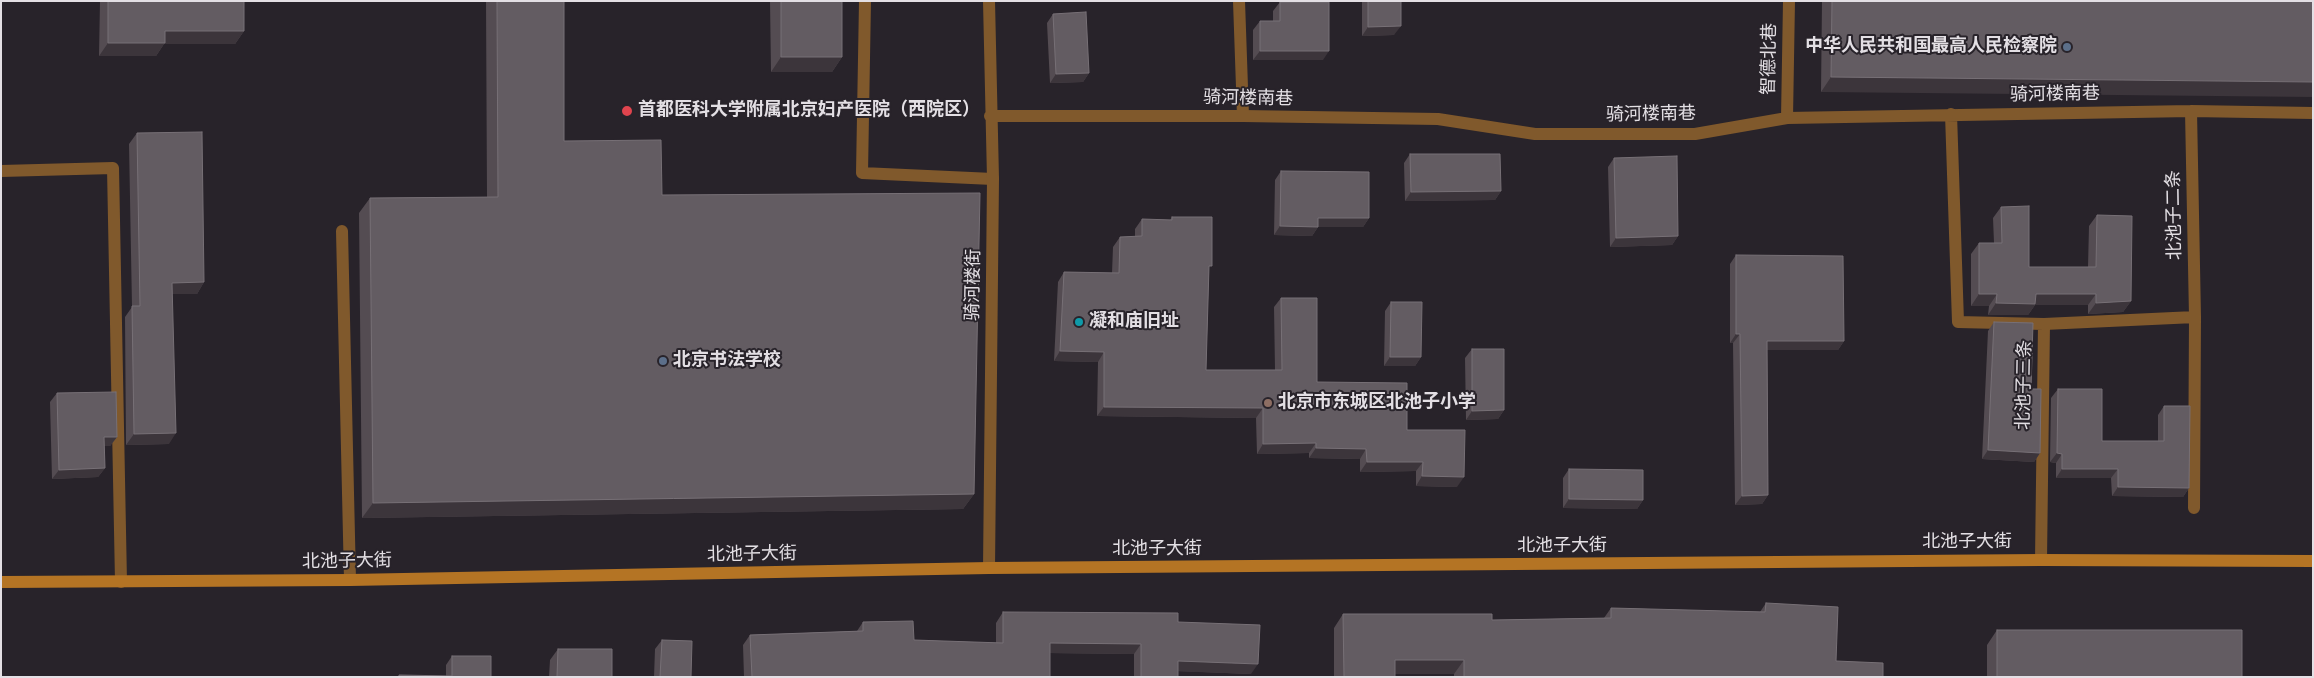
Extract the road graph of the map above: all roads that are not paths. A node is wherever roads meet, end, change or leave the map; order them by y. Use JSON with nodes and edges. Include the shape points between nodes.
{"nodes":[{"id":1,"x":865,"y":1,"type":"edge"},
{"id":2,"x":989,"y":1,"type":"edge"},
{"id":3,"x":1239,"y":1,"type":"edge"},
{"id":4,"x":1789,"y":1,"type":"edge"},
{"id":5,"x":2191,"y":112,"type":"junction"},
{"id":6,"x":2313,"y":113,"type":"edge"},
{"id":7,"x":1951,"y":114,"type":"junction"},
{"id":8,"x":990,"y":116,"type":"junction"},
{"id":9,"x":1243,"y":116,"type":"junction"},
{"id":10,"x":1787,"y":118,"type":"junction"},
{"id":11,"x":1,"y":171,"type":"edge"},
{"id":12,"x":993,"y":179,"type":"junction"},
{"id":13,"x":342,"y":231,"type":"dead end"},
{"id":14,"x":2195,"y":318,"type":"junction"},
{"id":15,"x":2044,"y":324,"type":"junction"},
{"id":16,"x":2194,"y":508,"type":"dead end"},
{"id":17,"x":2040,"y":560,"type":"junction"},
{"id":18,"x":2313,"y":561,"type":"edge"},
{"id":19,"x":989,"y":568,"type":"junction"},
{"id":20,"x":350,"y":580,"type":"junction"},
{"id":21,"x":1,"y":582,"type":"edge"},
{"id":22,"x":121,"y":582,"type":"junction"}],
"edges":[{"from":1,"to":12,"type":"street","via":[[862,173]]},
{"from":2,"to":8,"type":"street","name":"骑河楼街"},
{"from":3,"to":9,"type":"street"},
{"from":4,"to":10,"type":"street","name":"智德北巷"},
{"from":5,"to":6,"type":"street","name":"骑河楼南巷"},
{"from":5,"to":7,"type":"street","name":"骑河楼南巷"},
{"from":5,"to":14,"type":"street","name":"北池子二条"},
{"from":7,"to":10,"type":"street","name":"骑河楼南巷"},
{"from":7,"to":15,"type":"street","name":"北池子三条","via":[[1958,322]]},
{"from":8,"to":9,"type":"street","name":"骑河楼南巷"},
{"from":8,"to":12,"type":"street","name":"骑河楼街"},
{"from":9,"to":10,"type":"street","name":"骑河楼南巷","via":[[1438,119],[1534,134],[1695,134]]},
{"from":11,"to":22,"type":"street","via":[[113,168]]},
{"from":12,"to":19,"type":"street","name":"骑河楼街"},
{"from":13,"to":20,"type":"street"},
{"from":14,"to":15,"type":"street"},
{"from":14,"to":16,"type":"street","name":"北池子二条"},
{"from":15,"to":17,"type":"street","name":"北池子三条"},
{"from":17,"to":18,"type":"street","name":"北池子大街"},
{"from":17,"to":19,"type":"street","name":"北池子大街"},
{"from":19,"to":20,"type":"street","name":"北池子大街"},
{"from":20,"to":22,"type":"street","name":"北池子大街"},
{"from":21,"to":22,"type":"street","name":"北池子大街"}]}
